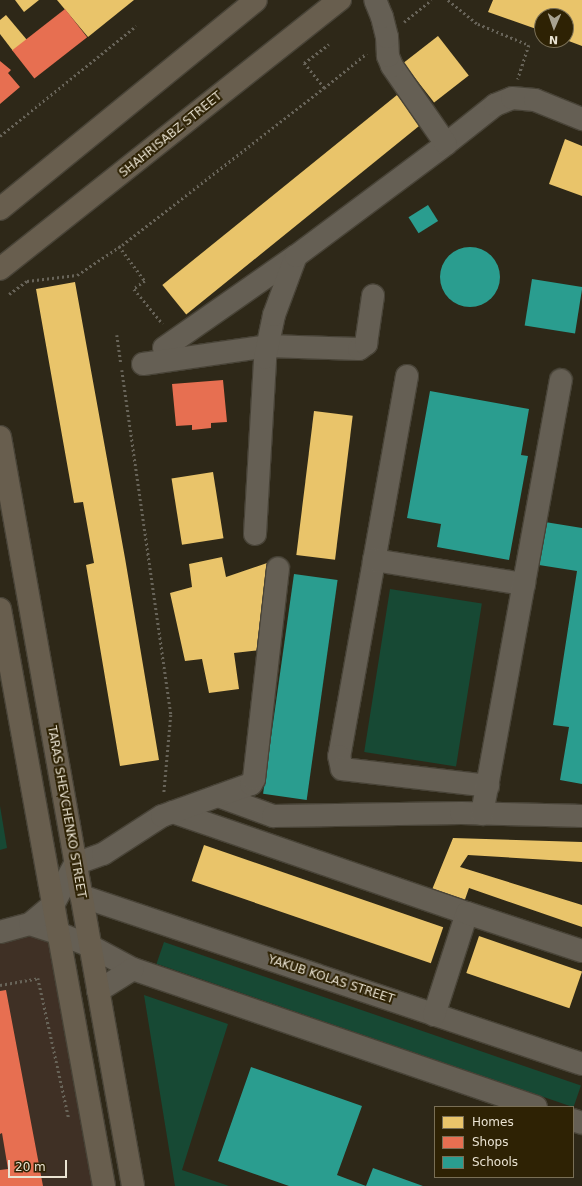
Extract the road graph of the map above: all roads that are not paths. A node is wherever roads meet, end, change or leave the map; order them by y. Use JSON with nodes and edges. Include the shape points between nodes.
{"nodes":[{"id":1,"x":256,"y":0,"type":"edge"},
{"id":2,"x":340,"y":0,"type":"edge"},
{"id":3,"x":375,"y":0,"type":"edge"},
{"id":4,"x":582,"y":119,"type":"edge"},
{"id":5,"x":446,"y":144,"type":"junction"},
{"id":6,"x":0,"y":209,"type":"edge"},
{"id":7,"x":296,"y":256,"type":"junction"},
{"id":8,"x":0,"y":269,"type":"edge"},
{"id":9,"x":373,"y":296,"type":"dead end"},
{"id":10,"x":170,"y":344,"type":"road end"},
{"id":11,"x":268,"y":346,"type":"junction"},
{"id":12,"x":143,"y":364,"type":"dead end"},
{"id":13,"x":407,"y":376,"type":"dead end"},
{"id":14,"x":561,"y":380,"type":"dead end"},
{"id":15,"x":0,"y":437,"type":"edge"},
{"id":16,"x":255,"y":534,"type":"dead end"},
{"id":17,"x":374,"y":560,"type":"junction"},
{"id":18,"x":278,"y":568,"type":"dead end"},
{"id":19,"x":524,"y":584,"type":"junction"},
{"id":20,"x":0,"y":608,"type":"edge"},
{"id":21,"x":488,"y":786,"type":"junction"},
{"id":22,"x":218,"y":796,"type":"junction"},
{"id":23,"x":167,"y":814,"type":"junction"},
{"id":24,"x":482,"y":814,"type":"junction"},
{"id":25,"x":582,"y":816,"type":"edge"},
{"id":26,"x":75,"y":864,"type":"junction"},
{"id":27,"x":81,"y":896,"type":"junction"},
{"id":28,"x":53,"y":905,"type":"junction"},
{"id":29,"x":467,"y":913,"type":"junction"},
{"id":30,"x":30,"y":924,"type":"junction"},
{"id":31,"x":0,"y":932,"type":"edge"},
{"id":32,"x":58,"y":933,"type":"junction"},
{"id":33,"x":90,"y":946,"type":"junction"},
{"id":34,"x":582,"y":951,"type":"edge"},
{"id":35,"x":133,"y":969,"type":"junction"},
{"id":36,"x":98,"y":991,"type":"junction"},
{"id":37,"x":434,"y":1015,"type":"junction"},
{"id":38,"x":582,"y":1064,"type":"edge"},
{"id":39,"x":533,"y":1106,"type":"edge"},
{"id":40,"x":104,"y":1186,"type":"edge"},
{"id":41,"x":133,"y":1186,"type":"edge"}],
"edges":[{"from":1,"to":6,"type":"main road"},
{"from":2,"to":8,"type":"main road","name":"SHAHRISABZ STREET"},
{"from":3,"to":5,"type":"street","via":[[382,17],[392,66]]},
{"from":4,"to":5,"type":"street","via":[[536,100],[512,98],[495,105]]},
{"from":5,"to":7,"type":"street"},
{"from":7,"to":10,"type":"street"},
{"from":7,"to":11,"type":"street","via":[[274,315]]},
{"from":9,"to":11,"type":"street","via":[[366,344],[359,349]]},
{"from":11,"to":12,"type":"street"},
{"from":11,"to":16,"type":"street","via":[[265,358]]},
{"from":13,"to":17,"type":"street"},
{"from":14,"to":19,"type":"street"},
{"from":15,"to":26,"type":"main road","name":"TARAS SHEVCHENKO STREET"},
{"from":17,"to":19,"type":"street"},
{"from":17,"to":21,"type":"street","via":[[339,756],[342,769]]},
{"from":18,"to":22,"type":"street","via":[[254,779],[251,784]]},
{"from":19,"to":21,"type":"street"},
{"from":20,"to":28,"type":"main road"},
{"from":21,"to":24,"type":"street"},
{"from":22,"to":23,"type":"street"},
{"from":22,"to":24,"type":"street","via":[[273,816]]},
{"from":23,"to":26,"type":"street","via":[[103,854]]},
{"from":23,"to":29,"type":"street"},
{"from":24,"to":25,"type":"street"},
{"from":26,"to":27,"type":"main road","name":"TARAS SHEVCHENKO STREET"},
{"from":26,"to":28,"type":"street"},
{"from":27,"to":33,"type":"main road","name":"TARAS SHEVCHENKO STREET"},
{"from":27,"to":37,"type":"street","name":"YAKUB KOLAS STREET"},
{"from":28,"to":30,"type":"street"},
{"from":28,"to":32,"type":"main road"},
{"from":29,"to":34,"type":"street"},
{"from":29,"to":37,"type":"street"},
{"from":30,"to":31,"type":"street"},
{"from":30,"to":32,"type":"street"},
{"from":32,"to":33,"type":"street"},
{"from":32,"to":40,"type":"main road"},
{"from":33,"to":35,"type":"street"},
{"from":33,"to":36,"type":"main road","name":"TARAS SHEVCHENKO STREET"},
{"from":35,"to":36,"type":"street"},
{"from":35,"to":39,"type":"street"},
{"from":36,"to":41,"type":"main road","name":"TARAS SHEVCHENKO STREET"},
{"from":37,"to":38,"type":"street","name":"YAKUB KOLAS STREET"}]}
